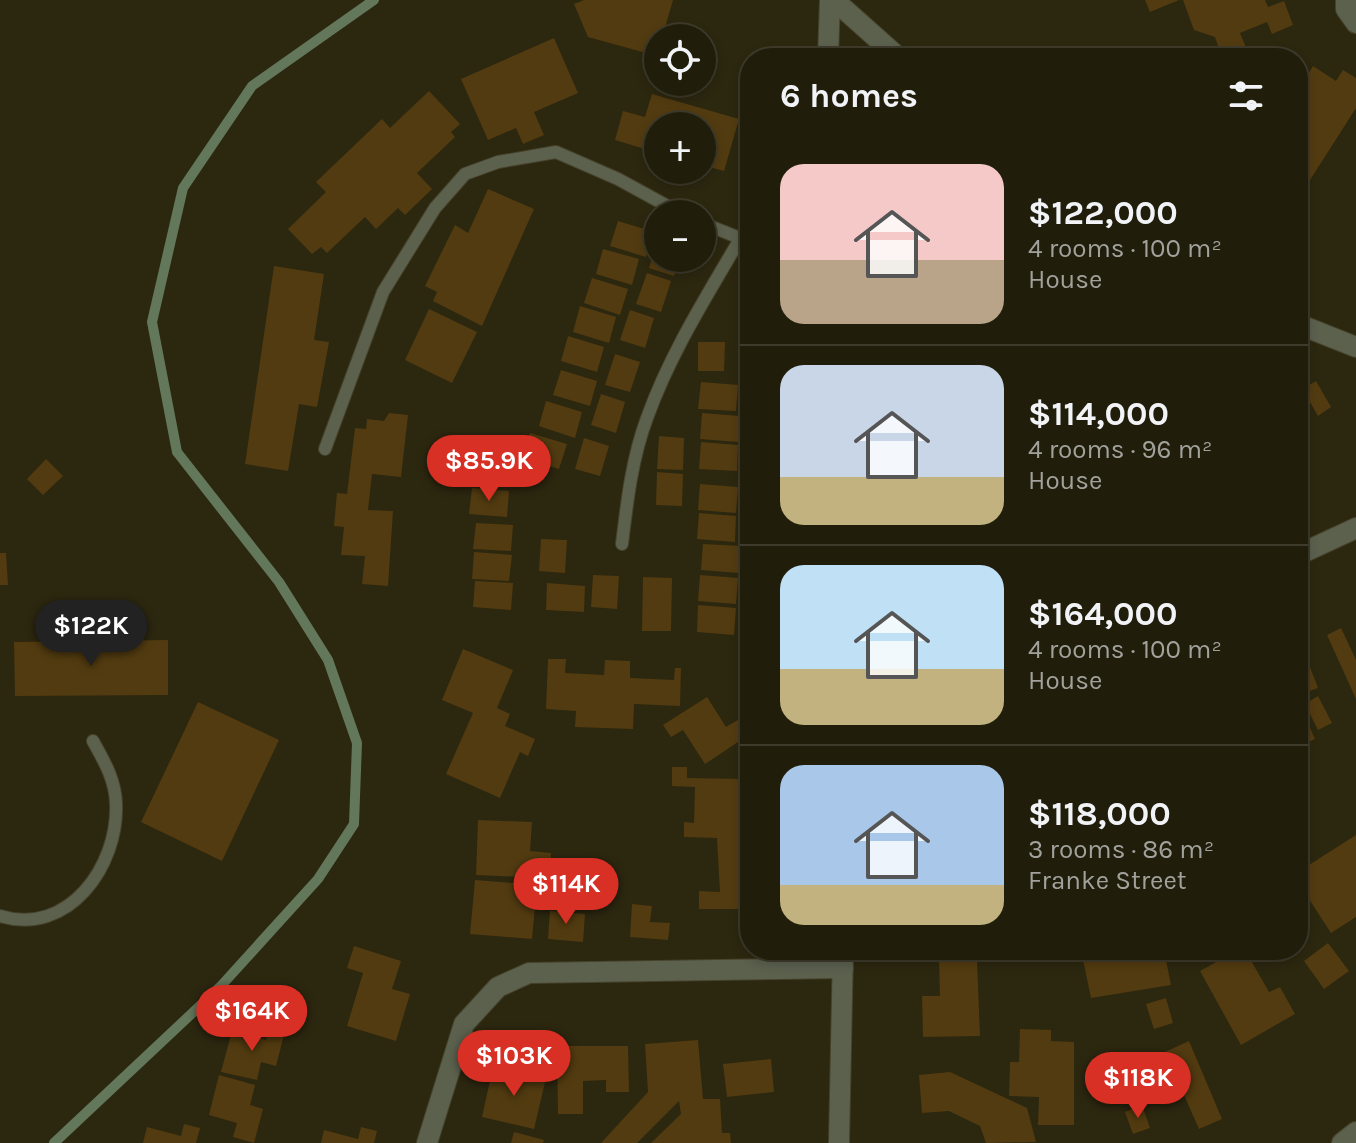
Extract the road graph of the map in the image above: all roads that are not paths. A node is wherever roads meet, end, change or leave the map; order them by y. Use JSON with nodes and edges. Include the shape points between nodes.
{"nodes":[{"id":1,"x":832,"y":0,"type":"edge"},
{"id":2,"x":1346,"y":0,"type":"edge"},
{"id":3,"x":1356,"y":23,"type":"edge"},
{"id":4,"x":829,"y":48,"type":"edge"},
{"id":5,"x":887,"y":48,"type":"edge"},
{"id":6,"x":656,"y":200,"type":"edge"},
{"id":7,"x":716,"y":229,"type":"edge"},
{"id":8,"x":740,"y":238,"type":"edge"},
{"id":9,"x":740,"y":248,"type":"edge"},
{"id":10,"x":1308,"y":328,"type":"edge"},
{"id":11,"x":1356,"y":347,"type":"edge"},
{"id":12,"x":325,"y":449,"type":"dead end"},
{"id":13,"x":1356,"y":528,"type":"edge"},
{"id":14,"x":622,"y":544,"type":"dead end"},
{"id":15,"x":1308,"y":550,"type":"edge"},
{"id":16,"x":93,"y":741,"type":"dead end"},
{"id":17,"x":0,"y":916,"type":"edge"},
{"id":18,"x":821,"y":960,"type":"edge"},
{"id":19,"x":843,"y":960,"type":"edge"},
{"id":20,"x":1356,"y":1132,"type":"edge"},
{"id":21,"x":427,"y":1143,"type":"edge"},
{"id":22,"x":839,"y":1143,"type":"edge"},
{"id":23,"x":1342,"y":1143,"type":"edge"}],
"edges":[{"from":1,"to":4,"type":"street"},
{"from":1,"to":5,"type":"street"},
{"from":2,"to":3,"type":"street"},
{"from":6,"to":12,"type":"lane","via":[[556,152],[465,174],[435,208],[383,292]]},
{"from":7,"to":8,"type":"lane"},
{"from":9,"to":14,"type":"lane","via":[[678,345],[646,420],[629,485]]},
{"from":10,"to":11,"type":"street"},
{"from":13,"to":15,"type":"street"},
{"from":16,"to":17,"type":"lane","via":[[111,773],[117,802],[115,836],[100,869],[83,894],[59,914],[17,921]]},
{"from":18,"to":21,"type":"street","via":[[529,973],[498,987],[464,1024]]},
{"from":19,"to":22,"type":"street"},
{"from":20,"to":23,"type":"street"}]}
